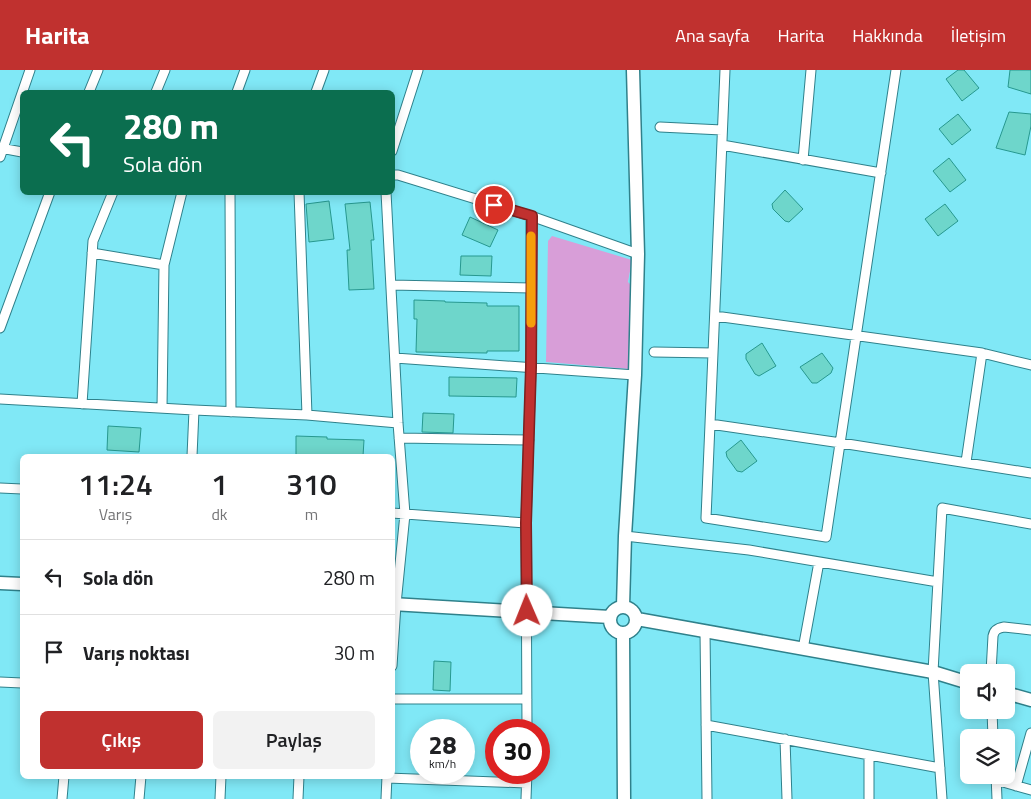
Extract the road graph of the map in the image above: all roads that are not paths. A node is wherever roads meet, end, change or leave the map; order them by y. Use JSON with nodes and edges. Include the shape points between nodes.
{"nodes":[{"id":1,"x":30,"y":70,"type":"edge"},
{"id":2,"x":98,"y":70,"type":"edge"},
{"id":3,"x":165,"y":70,"type":"edge"},
{"id":4,"x":245,"y":70,"type":"edge"},
{"id":5,"x":324,"y":70,"type":"edge"},
{"id":6,"x":418,"y":70,"type":"edge"},
{"id":7,"x":633,"y":70,"type":"edge"},
{"id":8,"x":725,"y":70,"type":"edge"},
{"id":9,"x":811,"y":70,"type":"edge"},
{"id":10,"x":896,"y":70,"type":"edge"},
{"id":11,"x":23,"y":90,"type":"edge"},
{"id":12,"x":90,"y":90,"type":"edge"},
{"id":13,"x":157,"y":90,"type":"edge"},
{"id":14,"x":238,"y":90,"type":"edge"},
{"id":15,"x":317,"y":90,"type":"edge"},
{"id":16,"x":20,"y":98,"type":"edge"},
{"id":17,"x":660,"y":127,"type":"dead end"},
{"id":18,"x":722,"y":130,"type":"junction"},
{"id":19,"x":395,"y":142,"type":"edge"},
{"id":20,"x":722,"y":145,"type":"junction"},
{"id":21,"x":1,"y":151,"type":"edge"},
{"id":22,"x":20,"y":152,"type":"edge"},
{"id":23,"x":803,"y":160,"type":"junction"},
{"id":24,"x":881,"y":173,"type":"junction"},
{"id":25,"x":395,"y":175,"type":"edge"},
{"id":26,"x":49,"y":195,"type":"edge"},
{"id":27,"x":112,"y":195,"type":"edge"},
{"id":28,"x":181,"y":195,"type":"edge"},
{"id":29,"x":230,"y":195,"type":"edge"},
{"id":30,"x":298,"y":195,"type":"edge"},
{"id":31,"x":386,"y":195,"type":"edge"},
{"id":32,"x":532,"y":216,"type":"junction"},
{"id":33,"x":92,"y":253,"type":"junction"},
{"id":34,"x":638,"y":254,"type":"junction"},
{"id":35,"x":164,"y":265,"type":"junction"},
{"id":36,"x":391,"y":285,"type":"junction"},
{"id":37,"x":531,"y":288,"type":"junction"},
{"id":38,"x":715,"y":316,"type":"junction"},
{"id":39,"x":0,"y":328,"type":"edge"},
{"id":40,"x":857,"y":336,"type":"junction"},
{"id":41,"x":654,"y":352,"type":"dead end"},
{"id":42,"x":713,"y":353,"type":"junction"},
{"id":43,"x":982,"y":353,"type":"junction"},
{"id":44,"x":395,"y":358,"type":"junction"},
{"id":45,"x":1031,"y":365,"type":"edge"},
{"id":46,"x":531,"y":367,"type":"junction"},
{"id":47,"x":635,"y":375,"type":"junction"},
{"id":48,"x":0,"y":399,"type":"edge"},
{"id":49,"x":82,"y":404,"type":"junction"},
{"id":50,"x":162,"y":408,"type":"junction"},
{"id":51,"x":194,"y":410,"type":"junction"},
{"id":52,"x":231,"y":412,"type":"junction"},
{"id":53,"x":307,"y":415,"type":"junction"},
{"id":54,"x":398,"y":423,"type":"junction"},
{"id":55,"x":710,"y":424,"type":"junction"},
{"id":56,"x":399,"y":438,"type":"junction"},
{"id":57,"x":529,"y":440,"type":"junction"},
{"id":58,"x":841,"y":443,"type":"junction"},
{"id":59,"x":192,"y":454,"type":"edge"},
{"id":60,"x":966,"y":462,"type":"junction"},
{"id":61,"x":1031,"y":473,"type":"edge"},
{"id":62,"x":0,"y":488,"type":"edge"},
{"id":63,"x":20,"y":490,"type":"edge"},
{"id":64,"x":395,"y":513,"type":"edge"},
{"id":65,"x":405,"y":514,"type":"junction"},
{"id":66,"x":526,"y":523,"type":"junction"},
{"id":67,"x":1031,"y":524,"type":"edge"},
{"id":68,"x":625,"y":536,"type":"junction"},
{"id":69,"x":819,"y":562,"type":"junction"},
{"id":70,"x":938,"y":582,"type":"junction"},
{"id":71,"x":0,"y":583,"type":"edge"},
{"id":72,"x":20,"y":584,"type":"edge"},
{"id":73,"x":395,"y":596,"type":"edge"},
{"id":74,"x":395,"y":604,"type":"edge"},
{"id":75,"x":623,"y":606,"type":"junction"},
{"id":76,"x":527,"y":611,"type":"junction"},
{"id":77,"x":610,"y":617,"type":"junction"},
{"id":78,"x":637,"y":619,"type":"junction"},
{"id":79,"x":1031,"y":630,"type":"edge"},
{"id":80,"x":705,"y":631,"type":"junction"},
{"id":81,"x":624,"y":633,"type":"junction"},
{"id":82,"x":803,"y":649,"type":"junction"},
{"id":83,"x":991,"y":664,"type":"edge"},
{"id":84,"x":933,"y":672,"type":"junction"},
{"id":85,"x":960,"y":680,"type":"edge"},
{"id":86,"x":0,"y":682,"type":"edge"},
{"id":87,"x":20,"y":683,"type":"edge"},
{"id":88,"x":1015,"y":696,"type":"edge"},
{"id":89,"x":395,"y":699,"type":"edge"},
{"id":90,"x":527,"y":699,"type":"junction"},
{"id":91,"x":1031,"y":700,"type":"edge"},
{"id":92,"x":527,"y":719,"type":"edge"},
{"id":93,"x":706,"y":725,"type":"junction"},
{"id":94,"x":1031,"y":733,"type":"edge"},
{"id":95,"x":785,"y":739,"type":"junction"},
{"id":96,"x":869,"y":755,"type":"junction"},
{"id":97,"x":940,"y":768,"type":"junction"},
{"id":98,"x":395,"y":777,"type":"edge"},
{"id":99,"x":64,"y":779,"type":"edge"},
{"id":100,"x":141,"y":779,"type":"edge"},
{"id":101,"x":222,"y":779,"type":"edge"},
{"id":102,"x":299,"y":779,"type":"edge"},
{"id":103,"x":387,"y":779,"type":"edge"},
{"id":104,"x":485,"y":781,"type":"edge"},
{"id":105,"x":526,"y":784,"type":"edge"},
{"id":106,"x":996,"y":784,"type":"edge"},
{"id":107,"x":1012,"y":784,"type":"edge"},
{"id":108,"x":1016,"y":786,"type":"junction"},
{"id":109,"x":1031,"y":790,"type":"edge"},
{"id":110,"x":62,"y":799,"type":"edge"},
{"id":111,"x":139,"y":799,"type":"edge"},
{"id":112,"x":220,"y":799,"type":"edge"},
{"id":113,"x":298,"y":799,"type":"edge"},
{"id":114,"x":386,"y":799,"type":"edge"},
{"id":115,"x":526,"y":799,"type":"edge"},
{"id":116,"x":624,"y":799,"type":"edge"},
{"id":117,"x":707,"y":799,"type":"edge"},
{"id":118,"x":787,"y":799,"type":"edge"},
{"id":119,"x":870,"y":799,"type":"edge"},
{"id":120,"x":942,"y":799,"type":"edge"},
{"id":121,"x":997,"y":799,"type":"edge"}],
"edges":[{"from":1,"to":11,"type":"street"},
{"from":2,"to":12,"type":"street"},
{"from":3,"to":13,"type":"street"},
{"from":4,"to":14,"type":"street"},
{"from":5,"to":15,"type":"street"},
{"from":6,"to":19,"type":"street"},
{"from":7,"to":34,"type":"street"},
{"from":8,"to":18,"type":"street"},
{"from":9,"to":23,"type":"street"},
{"from":10,"to":24,"type":"street"},
{"from":16,"to":21,"type":"street"},
{"from":17,"to":18,"type":"street"},
{"from":18,"to":20,"type":"street"},
{"from":20,"to":23,"type":"street"},
{"from":20,"to":38,"type":"street"},
{"from":21,"to":22,"type":"street"},
{"from":23,"to":24,"type":"street"},
{"from":24,"to":40,"type":"street"},
{"from":25,"to":32,"type":"street"},
{"from":26,"to":39,"type":"street"},
{"from":27,"to":33,"type":"street","via":[[93,240]]},
{"from":28,"to":35,"type":"street"},
{"from":29,"to":52,"type":"street"},
{"from":30,"to":53,"type":"street"},
{"from":31,"to":36,"type":"street"},
{"from":32,"to":34,"type":"street"},
{"from":32,"to":37,"type":"street"},
{"from":33,"to":35,"type":"street"},
{"from":33,"to":49,"type":"street"},
{"from":34,"to":47,"type":"street"},
{"from":35,"to":50,"type":"street"},
{"from":36,"to":37,"type":"street"},
{"from":36,"to":44,"type":"street"},
{"from":37,"to":46,"type":"street"},
{"from":38,"to":40,"type":"street"},
{"from":38,"to":42,"type":"street"},
{"from":40,"to":43,"type":"street"},
{"from":40,"to":58,"type":"street"},
{"from":41,"to":42,"type":"street"},
{"from":42,"to":55,"type":"street"},
{"from":43,"to":45,"type":"street"},
{"from":43,"to":60,"type":"street"},
{"from":44,"to":46,"type":"street"},
{"from":44,"to":54,"type":"street"},
{"from":46,"to":47,"type":"street"},
{"from":46,"to":57,"type":"street"},
{"from":47,"to":68,"type":"street"},
{"from":48,"to":49,"type":"street"},
{"from":49,"to":50,"type":"street"},
{"from":50,"to":51,"type":"street"},
{"from":51,"to":52,"type":"street"},
{"from":51,"to":59,"type":"street"},
{"from":52,"to":53,"type":"street"},
{"from":53,"to":54,"type":"street"},
{"from":54,"to":56,"type":"street"},
{"from":55,"to":58,"type":"street"},
{"from":55,"to":58,"type":"street","via":[[706,518],[826,537]]},
{"from":56,"to":57,"type":"street"},
{"from":56,"to":65,"type":"street"},
{"from":57,"to":66,"type":"street"},
{"from":58,"to":60,"type":"street"},
{"from":60,"to":61,"type":"street"},
{"from":62,"to":63,"type":"street"},
{"from":64,"to":65,"type":"street"},
{"from":65,"to":66,"type":"street"},
{"from":65,"to":73,"type":"street"},
{"from":66,"to":76,"type":"street"},
{"from":67,"to":70,"type":"street","via":[[942,508]]},
{"from":68,"to":69,"type":"street","via":[[749,550]]},
{"from":68,"to":75,"type":"street"},
{"from":69,"to":70,"type":"street"},
{"from":69,"to":82,"type":"street"},
{"from":70,"to":84,"type":"street"},
{"from":71,"to":72,"type":"street"},
{"from":74,"to":76,"type":"street"},
{"from":75,"to":77,"type":"street","via":[[615,609]]},
{"from":75,"to":78,"type":"street","via":[[631,609]]},
{"from":76,"to":77,"type":"street"},
{"from":76,"to":90,"type":"street"},
{"from":77,"to":81,"type":"street","via":[[613,628]]},
{"from":78,"to":80,"type":"street"},
{"from":78,"to":81,"type":"street","via":[[631,630]]},
{"from":79,"to":83,"type":"street","via":[[1004,626],[995,631]]},
{"from":80,"to":82,"type":"street"},
{"from":80,"to":93,"type":"street"},
{"from":81,"to":116,"type":"street"},
{"from":82,"to":84,"type":"street"},
{"from":84,"to":85,"type":"street"},
{"from":84,"to":97,"type":"street"},
{"from":86,"to":87,"type":"street"},
{"from":88,"to":91,"type":"street"},
{"from":89,"to":90,"type":"street"},
{"from":90,"to":92,"type":"street"},
{"from":93,"to":95,"type":"street"},
{"from":93,"to":117,"type":"street"},
{"from":94,"to":108,"type":"street"},
{"from":95,"to":96,"type":"street"},
{"from":95,"to":118,"type":"street"},
{"from":96,"to":97,"type":"street"},
{"from":96,"to":119,"type":"street"},
{"from":97,"to":120,"type":"street"},
{"from":98,"to":104,"type":"street"},
{"from":99,"to":110,"type":"street"},
{"from":100,"to":111,"type":"street"},
{"from":101,"to":112,"type":"street"},
{"from":102,"to":113,"type":"street"},
{"from":103,"to":114,"type":"street"},
{"from":105,"to":115,"type":"street"},
{"from":106,"to":121,"type":"street"},
{"from":107,"to":108,"type":"street"},
{"from":108,"to":109,"type":"street"}]}
